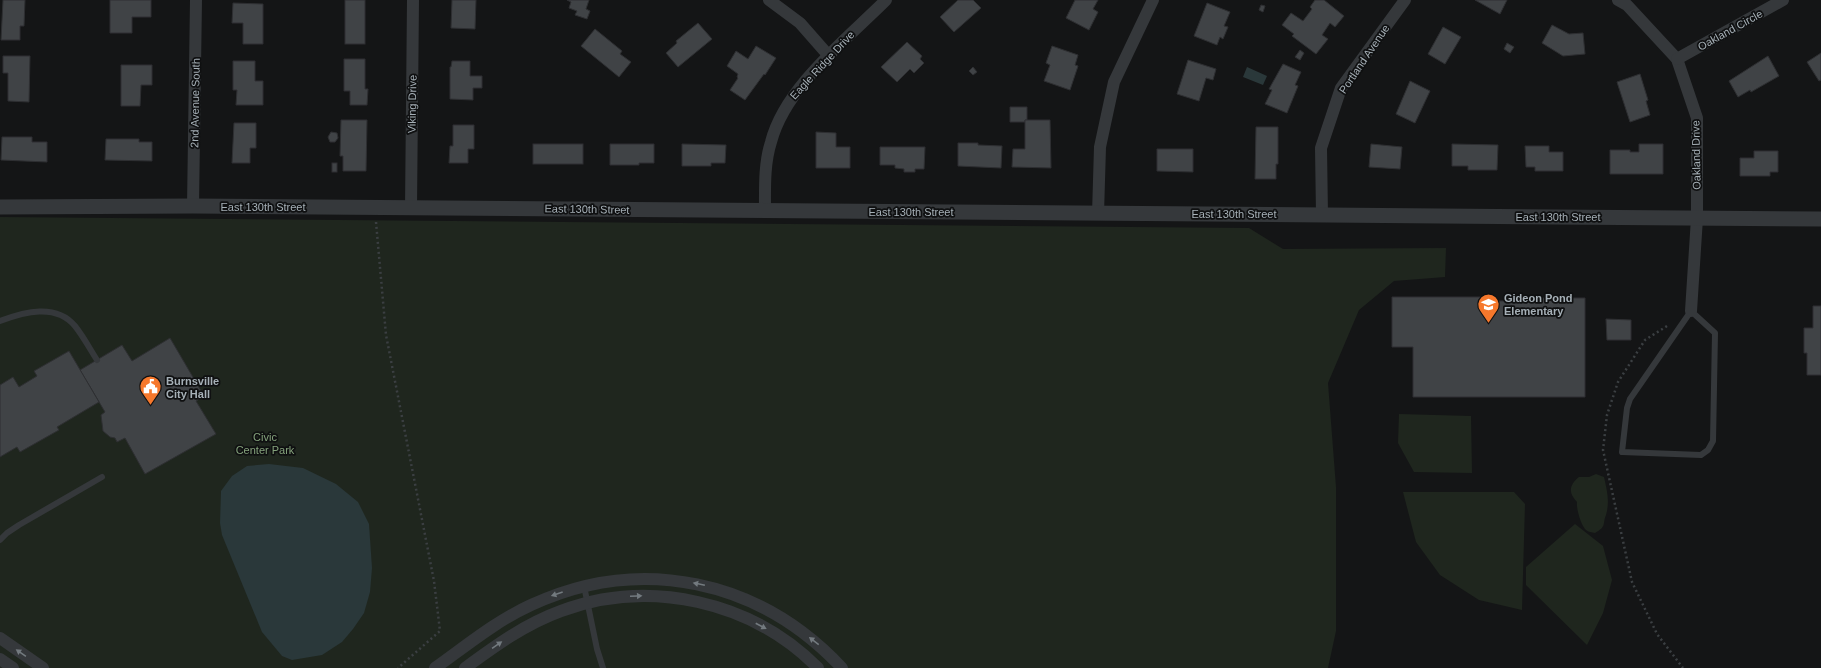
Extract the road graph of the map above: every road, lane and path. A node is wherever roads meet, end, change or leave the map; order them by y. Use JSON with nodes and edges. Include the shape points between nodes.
{"nodes":[{"id":1,"x":196,"y":0,"type":"edge"},
{"id":2,"x":413,"y":0,"type":"edge"},
{"id":3,"x":768,"y":0,"type":"edge"},
{"id":4,"x":886,"y":0,"type":"edge"},
{"id":5,"x":1153,"y":0,"type":"edge"},
{"id":6,"x":1405,"y":0,"type":"edge"},
{"id":7,"x":1618,"y":0,"type":"edge"},
{"id":8,"x":1783,"y":0,"type":"edge"},
{"id":9,"x":829,"y":56,"type":"junction"},
{"id":10,"x":1676,"y":59,"type":"junction"},
{"id":11,"x":0,"y":206,"type":"edge"},
{"id":12,"x":193,"y":206,"type":"junction"},
{"id":13,"x":375,"y":208,"type":"junction"},
{"id":14,"x":411,"y":208,"type":"junction"},
{"id":15,"x":765,"y":211,"type":"junction"},
{"id":16,"x":1098,"y":214,"type":"junction"},
{"id":17,"x":1322,"y":215,"type":"junction"},
{"id":18,"x":1697,"y":218,"type":"junction"},
{"id":19,"x":1821,"y":219,"type":"edge"},
{"id":20,"x":1691,"y":311,"type":"junction"},
{"id":21,"x":0,"y":321,"type":"edge"},
{"id":22,"x":97,"y":360,"type":"dead end"},
{"id":23,"x":1607,"y":474,"type":"dead end"},
{"id":24,"x":102,"y":477,"type":"dead end"},
{"id":25,"x":0,"y":540,"type":"edge"},
{"id":26,"x":584,"y":585,"type":"junction"},
{"id":27,"x":588,"y":602,"type":"junction"},
{"id":28,"x":0,"y":638,"type":"edge"},
{"id":29,"x":0,"y":659,"type":"edge"},
{"id":30,"x":13,"y":668,"type":"edge"},
{"id":31,"x":43,"y":668,"type":"edge"},
{"id":32,"x":398,"y":668,"type":"edge"},
{"id":33,"x":435,"y":668,"type":"edge"},
{"id":34,"x":465,"y":668,"type":"edge"},
{"id":35,"x":603,"y":668,"type":"edge"},
{"id":36,"x":818,"y":668,"type":"edge"},
{"id":37,"x":842,"y":668,"type":"edge"},
{"id":38,"x":1683,"y":668,"type":"edge"}],
"edges":[{"from":1,"to":12,"type":"street","name":"2nd Avenue South"},
{"from":2,"to":14,"type":"street","name":"Viking Drive"},
{"from":3,"to":9,"type":"street","via":[[800,23]]},
{"from":4,"to":9,"type":"street","name":"Eagle Ridge Drive"},
{"from":5,"to":16,"type":"street","via":[[1114,82],[1100,147]]},
{"from":6,"to":17,"type":"street","name":"Portland Avenue","via":[[1341,88],[1321,148]]},
{"from":7,"to":10,"type":"street","name":"Oakland Drive","via":[[1627,5]]},
{"from":8,"to":10,"type":"street","name":"Oakland Circle"},
{"from":9,"to":15,"type":"street","name":"Eagle Ridge Drive","via":[[790,99],[778,121],[770,142],[766,166]]},
{"from":10,"to":18,"type":"street","name":"Oakland Drive","via":[[1696,118]]},
{"from":11,"to":12,"type":"street","name":"East 130th Street"},
{"from":12,"to":13,"type":"street","name":"East 130th Street"},
{"from":13,"to":14,"type":"street","name":"East 130th Street"},
{"from":13,"to":32,"type":"path","via":[[386,335],[432,574],[440,631]]},
{"from":14,"to":15,"type":"street","name":"East 130th Street"},
{"from":15,"to":16,"type":"street","name":"East 130th Street"},
{"from":16,"to":17,"type":"street","name":"East 130th Street"},
{"from":17,"to":18,"type":"street","name":"East 130th Street"},
{"from":18,"to":19,"type":"street","name":"East 130th Street"},
{"from":18,"to":20,"type":"street","name":"Oakland Drive"},
{"from":20,"to":20,"type":"lane","via":[[1715,333],[1713,441],[1708,450],[1701,455],[1622,452],[1626,408],[1630,399]]},
{"from":21,"to":22,"type":"lane","via":[[38,311],[60,315],[74,325]]},
{"from":23,"to":38,"type":"path","via":[[1632,582],[1656,634]]},
{"from":24,"to":25,"type":"lane","via":[[6,533]]},
{"from":26,"to":27,"type":"lane"},
{"from":26,"to":33,"type":"street","one_way":true,"via":[[554,595],[505,618]]},
{"from":37,"to":26,"type":"street","one_way":true,"via":[[821,646],[783,618],[726,592],[658,578]]},
{"from":34,"to":27,"type":"street","one_way":true,"via":[[514,633],[560,611]]},
{"from":27,"to":35,"type":"lane"},
{"from":27,"to":36,"type":"street","one_way":true,"via":[[639,596],[701,602],[740,615],[774,633]]},
{"from":31,"to":28,"type":"street","one_way":true},
{"from":29,"to":30,"type":"street"}]}
